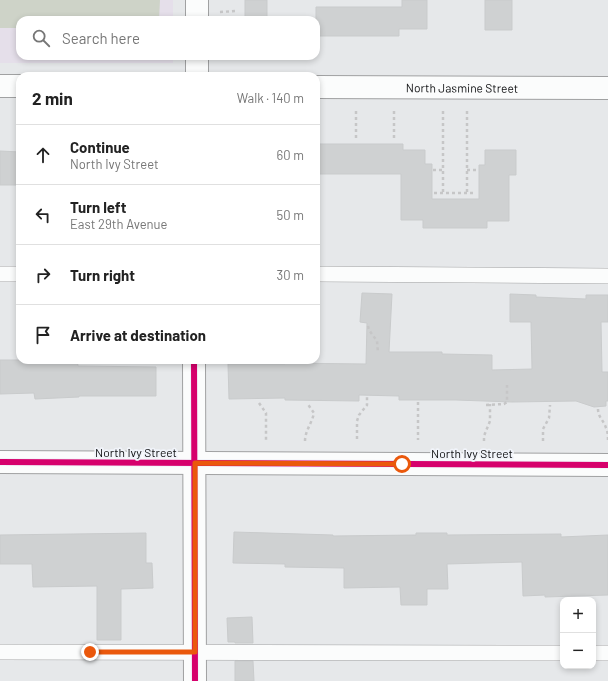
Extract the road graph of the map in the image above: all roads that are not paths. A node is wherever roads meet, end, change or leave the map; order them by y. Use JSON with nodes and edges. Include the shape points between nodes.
{"nodes":[{"id":1,"x":197,"y":0,"type":"edge"},
{"id":2,"x":197,"y":16,"type":"edge"},
{"id":3,"x":197,"y":60,"type":"edge"},
{"id":4,"x":197,"y":72,"type":"edge"},
{"id":5,"x":0,"y":86,"type":"edge"},
{"id":6,"x":16,"y":86,"type":"edge"},
{"id":7,"x":320,"y":87,"type":"edge"},
{"id":8,"x":608,"y":88,"type":"edge"},
{"id":9,"x":0,"y":274,"type":"edge"},
{"id":10,"x":16,"y":274,"type":"edge"},
{"id":11,"x":320,"y":274,"type":"edge"},
{"id":12,"x":608,"y":276,"type":"edge"},
{"id":13,"x":194,"y":364,"type":"edge"},
{"id":14,"x":0,"y":462,"type":"edge"},
{"id":15,"x":195,"y":463,"type":"junction"},
{"id":16,"x":608,"y":465,"type":"edge"},
{"id":17,"x":0,"y":652,"type":"edge"},
{"id":18,"x":195,"y":652,"type":"junction"},
{"id":19,"x":560,"y":653,"type":"edge"},
{"id":20,"x":596,"y":653,"type":"edge"},
{"id":21,"x":608,"y":653,"type":"edge"},
{"id":22,"x":195,"y":681,"type":"edge"}],
"edges":[{"from":1,"to":2,"type":"street"},
{"from":3,"to":4,"type":"street"},
{"from":5,"to":6,"type":"street"},
{"from":7,"to":8,"type":"street","name":"North Jasmine Street"},
{"from":9,"to":10,"type":"lane"},
{"from":11,"to":12,"type":"lane"},
{"from":13,"to":15,"type":"street"},
{"from":14,"to":15,"type":"street","name":"North Ivy Street"},
{"from":15,"to":16,"type":"street","name":"North Ivy Street"},
{"from":15,"to":18,"type":"street"},
{"from":17,"to":18,"type":"lane"},
{"from":18,"to":19,"type":"lane"},
{"from":18,"to":22,"type":"street"},
{"from":20,"to":21,"type":"lane"}]}
